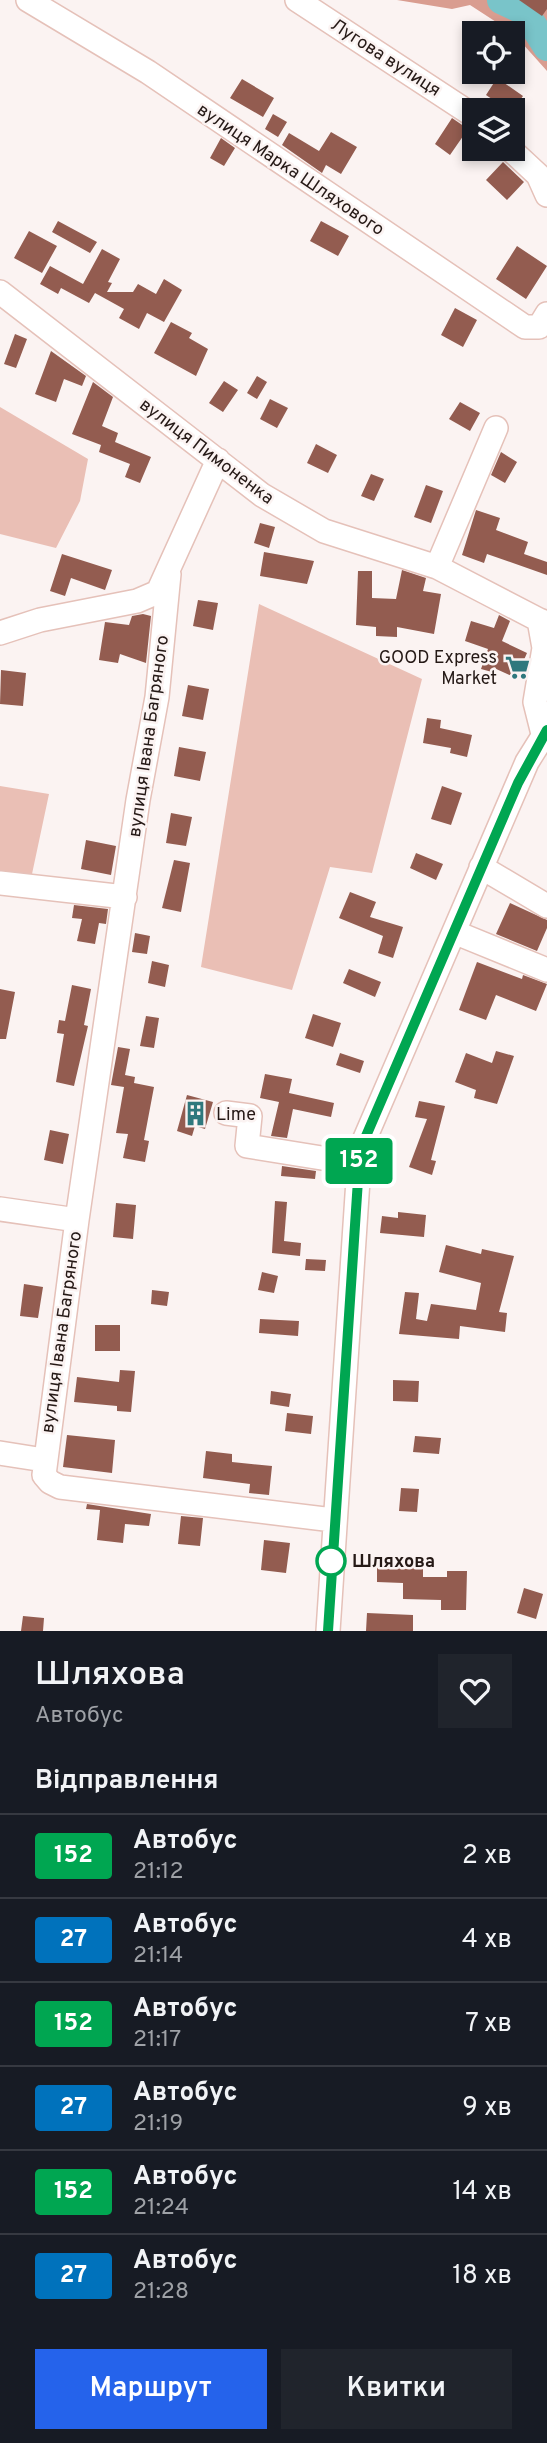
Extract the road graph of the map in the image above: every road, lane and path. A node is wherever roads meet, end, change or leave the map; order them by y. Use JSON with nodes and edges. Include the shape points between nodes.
{"nodes":[{"id":1,"x":28,"y":0,"type":"edge"},
{"id":2,"x":297,"y":0,"type":"edge"},
{"id":3,"x":462,"y":108,"type":"edge"},
{"id":4,"x":523,"y":161,"type":"edge"},
{"id":5,"x":547,"y":195,"type":"edge"},
{"id":6,"x":0,"y":292,"type":"edge"},
{"id":7,"x":547,"y":314,"type":"edge"},
{"id":8,"x":496,"y":428,"type":"dead end"},
{"id":9,"x":218,"y":460,"type":"junction"},
{"id":10,"x":437,"y":567,"type":"junction"},
{"id":11,"x":169,"y":574,"type":"junction"},
{"id":12,"x":137,"y":601,"type":"junction"},
{"id":13,"x":164,"y":611,"type":"junction"},
{"id":14,"x":543,"y":622,"type":"edge"},
{"id":15,"x":0,"y":633,"type":"edge"},
{"id":16,"x":545,"y":732,"type":"edge"},
{"id":17,"x":481,"y":867,"type":"junction"},
{"id":18,"x":0,"y":883,"type":"edge"},
{"id":19,"x":125,"y":897,"type":"junction"},
{"id":20,"x":547,"y":906,"type":"edge"},
{"id":21,"x":454,"y":932,"type":"junction"},
{"id":22,"x":547,"y":970,"type":"edge"},
{"id":23,"x":226,"y":1113,"type":"dead end"},
{"id":24,"x":359,"y":1164,"type":"junction"},
{"id":25,"x":0,"y":1209,"type":"edge"},
{"id":26,"x":77,"y":1220,"type":"junction"},
{"id":27,"x":0,"y":1453,"type":"edge"},
{"id":28,"x":44,"y":1460,"type":"junction"},
{"id":29,"x":333,"y":1520,"type":"junction"},
{"id":30,"x":328,"y":1631,"type":"edge"}],
"edges":[{"from":1,"to":7,"type":"street","name":"вулиця Марка Шляхового","via":[[148,72],[525,327],[539,327]]},
{"from":2,"to":3,"type":"street","name":"Лугова вулиця"},
{"from":4,"to":5,"type":"street","via":[[538,175]]},
{"from":6,"to":9,"type":"street","name":"вулиця Пимоненка"},
{"from":8,"to":10,"type":"street"},
{"from":9,"to":10,"type":"street","name":"вулиця Пимоненка","via":[[262,495],[324,531]]},
{"from":9,"to":11,"type":"street"},
{"from":10,"to":14,"type":"street","name":"вулиця Пимоненка"},
{"from":11,"to":12,"type":"street","via":[[158,592]]},
{"from":11,"to":13,"type":"street","name":"вулиця Івана Багряного"},
{"from":12,"to":13,"type":"street","via":[[157,601]]},
{"from":12,"to":15,"type":"street","via":[[40,620]]},
{"from":13,"to":19,"type":"street","name":"вулиця Івана Багряного","via":[[157,696]]},
{"from":14,"to":16,"type":"street","via":[[544,648],[535,702]]},
{"from":16,"to":17,"type":"street"},
{"from":17,"to":20,"type":"street"},
{"from":17,"to":21,"type":"street"},
{"from":18,"to":19,"type":"street"},
{"from":19,"to":26,"type":"street","name":"вулиця Івана Багряного"},
{"from":21,"to":22,"type":"street"},
{"from":21,"to":24,"type":"street","via":[[360,1150]]},
{"from":23,"to":24,"type":"street","via":[[250,1116],[247,1146]]},
{"from":24,"to":29,"type":"street"},
{"from":25,"to":26,"type":"street"},
{"from":26,"to":28,"type":"street","name":"вулиця Івана Багряного"},
{"from":27,"to":28,"type":"street"},
{"from":28,"to":29,"type":"street","via":[[44,1475],[60,1487]]},
{"from":29,"to":30,"type":"street"}]}
